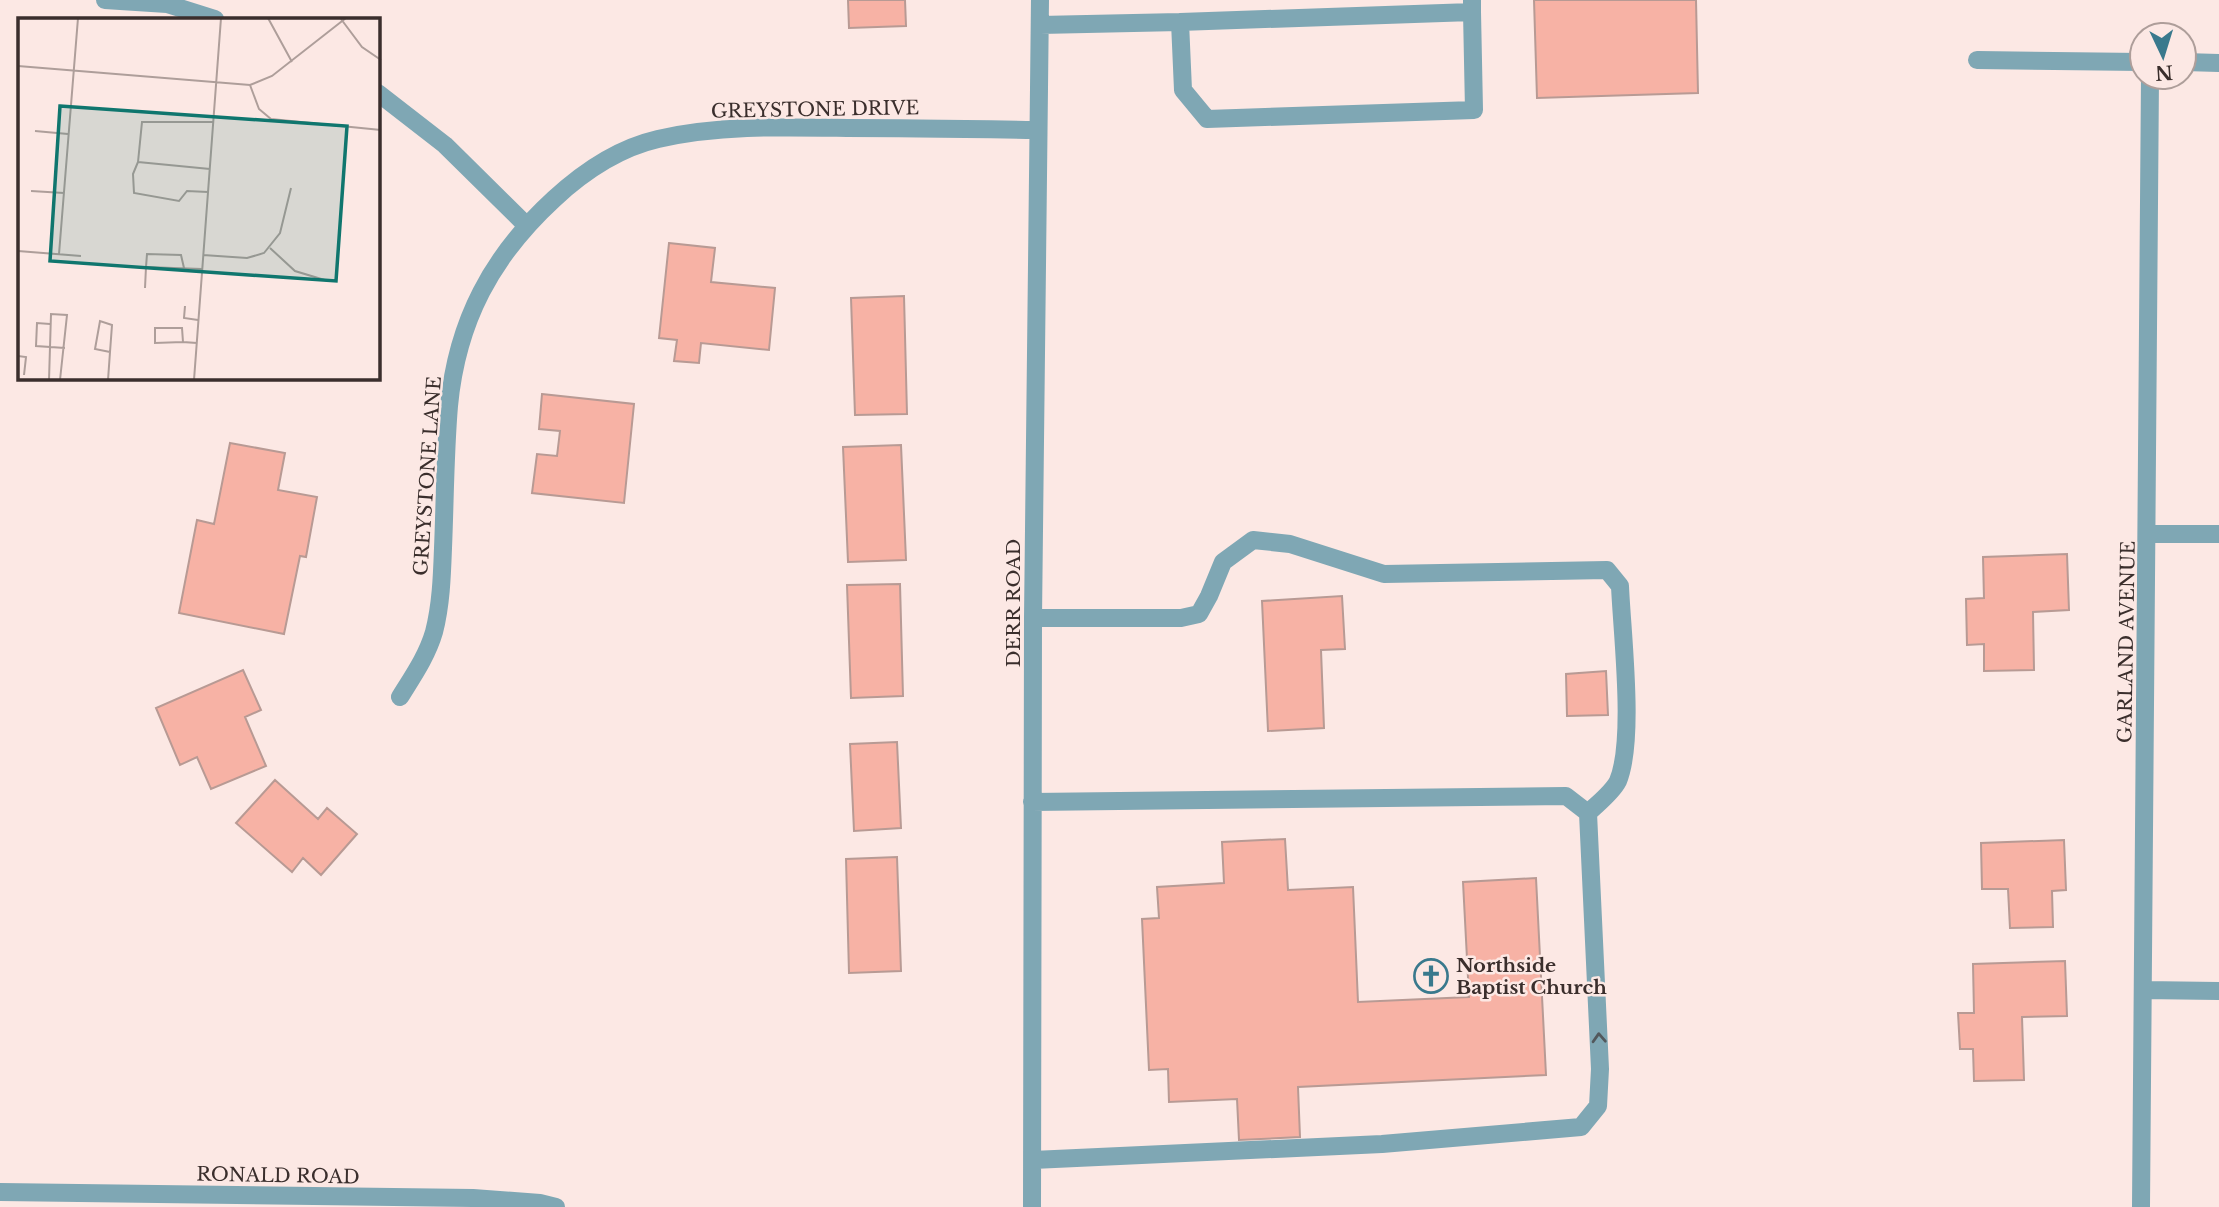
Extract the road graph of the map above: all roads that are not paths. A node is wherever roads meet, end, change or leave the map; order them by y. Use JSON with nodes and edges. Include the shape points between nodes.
{"nodes":[{"id":1,"x":105,"y":0,"type":"edge"},
{"id":2,"x":1040,"y":0,"type":"edge"},
{"id":3,"x":1472,"y":6,"type":"edge"},
{"id":4,"x":212,"y":18,"type":"edge"},
{"id":5,"x":1180,"y":22,"type":"junction"},
{"id":6,"x":1040,"y":25,"type":"junction"},
{"id":7,"x":1977,"y":60,"type":"dead end"},
{"id":8,"x":2128,"y":62,"type":"edge"},
{"id":9,"x":2198,"y":62,"type":"edge"},
{"id":10,"x":2219,"y":63,"type":"edge"},
{"id":11,"x":2150,"y":91,"type":"edge"},
{"id":12,"x":380,"y":95,"type":"edge"},
{"id":13,"x":1037,"y":130,"type":"junction"},
{"id":14,"x":526,"y":225,"type":"junction"},
{"id":15,"x":2147,"y":534,"type":"junction"},
{"id":16,"x":2219,"y":534,"type":"edge"},
{"id":17,"x":1034,"y":618,"type":"junction"},
{"id":18,"x":400,"y":697,"type":"dead end"},
{"id":19,"x":1032,"y":802,"type":"junction"},
{"id":20,"x":1588,"y":813,"type":"junction"},
{"id":21,"x":2143,"y":990,"type":"junction"},
{"id":22,"x":2219,"y":991,"type":"edge"},
{"id":23,"x":1032,"y":1160,"type":"junction"},
{"id":24,"x":0,"y":1192,"type":"edge"},
{"id":25,"x":556,"y":1207,"type":"edge"},
{"id":26,"x":1032,"y":1207,"type":"edge"},
{"id":27,"x":2141,"y":1207,"type":"edge"}],
"edges":[{"from":1,"to":4,"type":"street","via":[[167,4]]},
{"from":2,"to":6,"type":"street","name":"DERR ROAD"},
{"from":3,"to":5,"type":"street"},
{"from":3,"to":5,"type":"street","via":[[1474,110],[1207,119],[1183,90]]},
{"from":5,"to":6,"type":"street"},
{"from":6,"to":13,"type":"street","name":"DERR ROAD"},
{"from":7,"to":8,"type":"street"},
{"from":9,"to":10,"type":"street"},
{"from":11,"to":15,"type":"street","name":"GARLAND AVENUE"},
{"from":12,"to":14,"type":"street","via":[[444,145]]},
{"from":13,"to":14,"type":"street","name":"GREYSTONE DRIVE","via":[[792,127],[677,135],[607,160],[571,183]]},
{"from":13,"to":17,"type":"street","name":"DERR ROAD"},
{"from":14,"to":18,"type":"street","name":"GREYSTONE LANE","via":[[495,266],[459,346],[449,404],[441,592],[423,661]]},
{"from":15,"to":16,"type":"street"},
{"from":15,"to":21,"type":"street","name":"GARLAND AVENUE"},
{"from":17,"to":19,"type":"street","name":"DERR ROAD"},
{"from":17,"to":20,"type":"street","via":[[1181,618],[1199,614],[1223,562],[1253,540],[1290,544],[1384,574],[1607,570],[1620,586],[1624,764],[1616,785]]},
{"from":19,"to":20,"type":"street","via":[[1566,796]]},
{"from":19,"to":23,"type":"street","name":"DERR ROAD"},
{"from":23,"to":20,"type":"street","one_way":true,"via":[[1382,1144],[1581,1127],[1598,1106],[1600,1069]]},
{"from":21,"to":22,"type":"street"},
{"from":21,"to":27,"type":"street","name":"GARLAND AVENUE"},
{"from":23,"to":26,"type":"street","name":"DERR ROAD"},
{"from":24,"to":25,"type":"street","name":"RONALD ROAD","via":[[473,1198]]}]}
